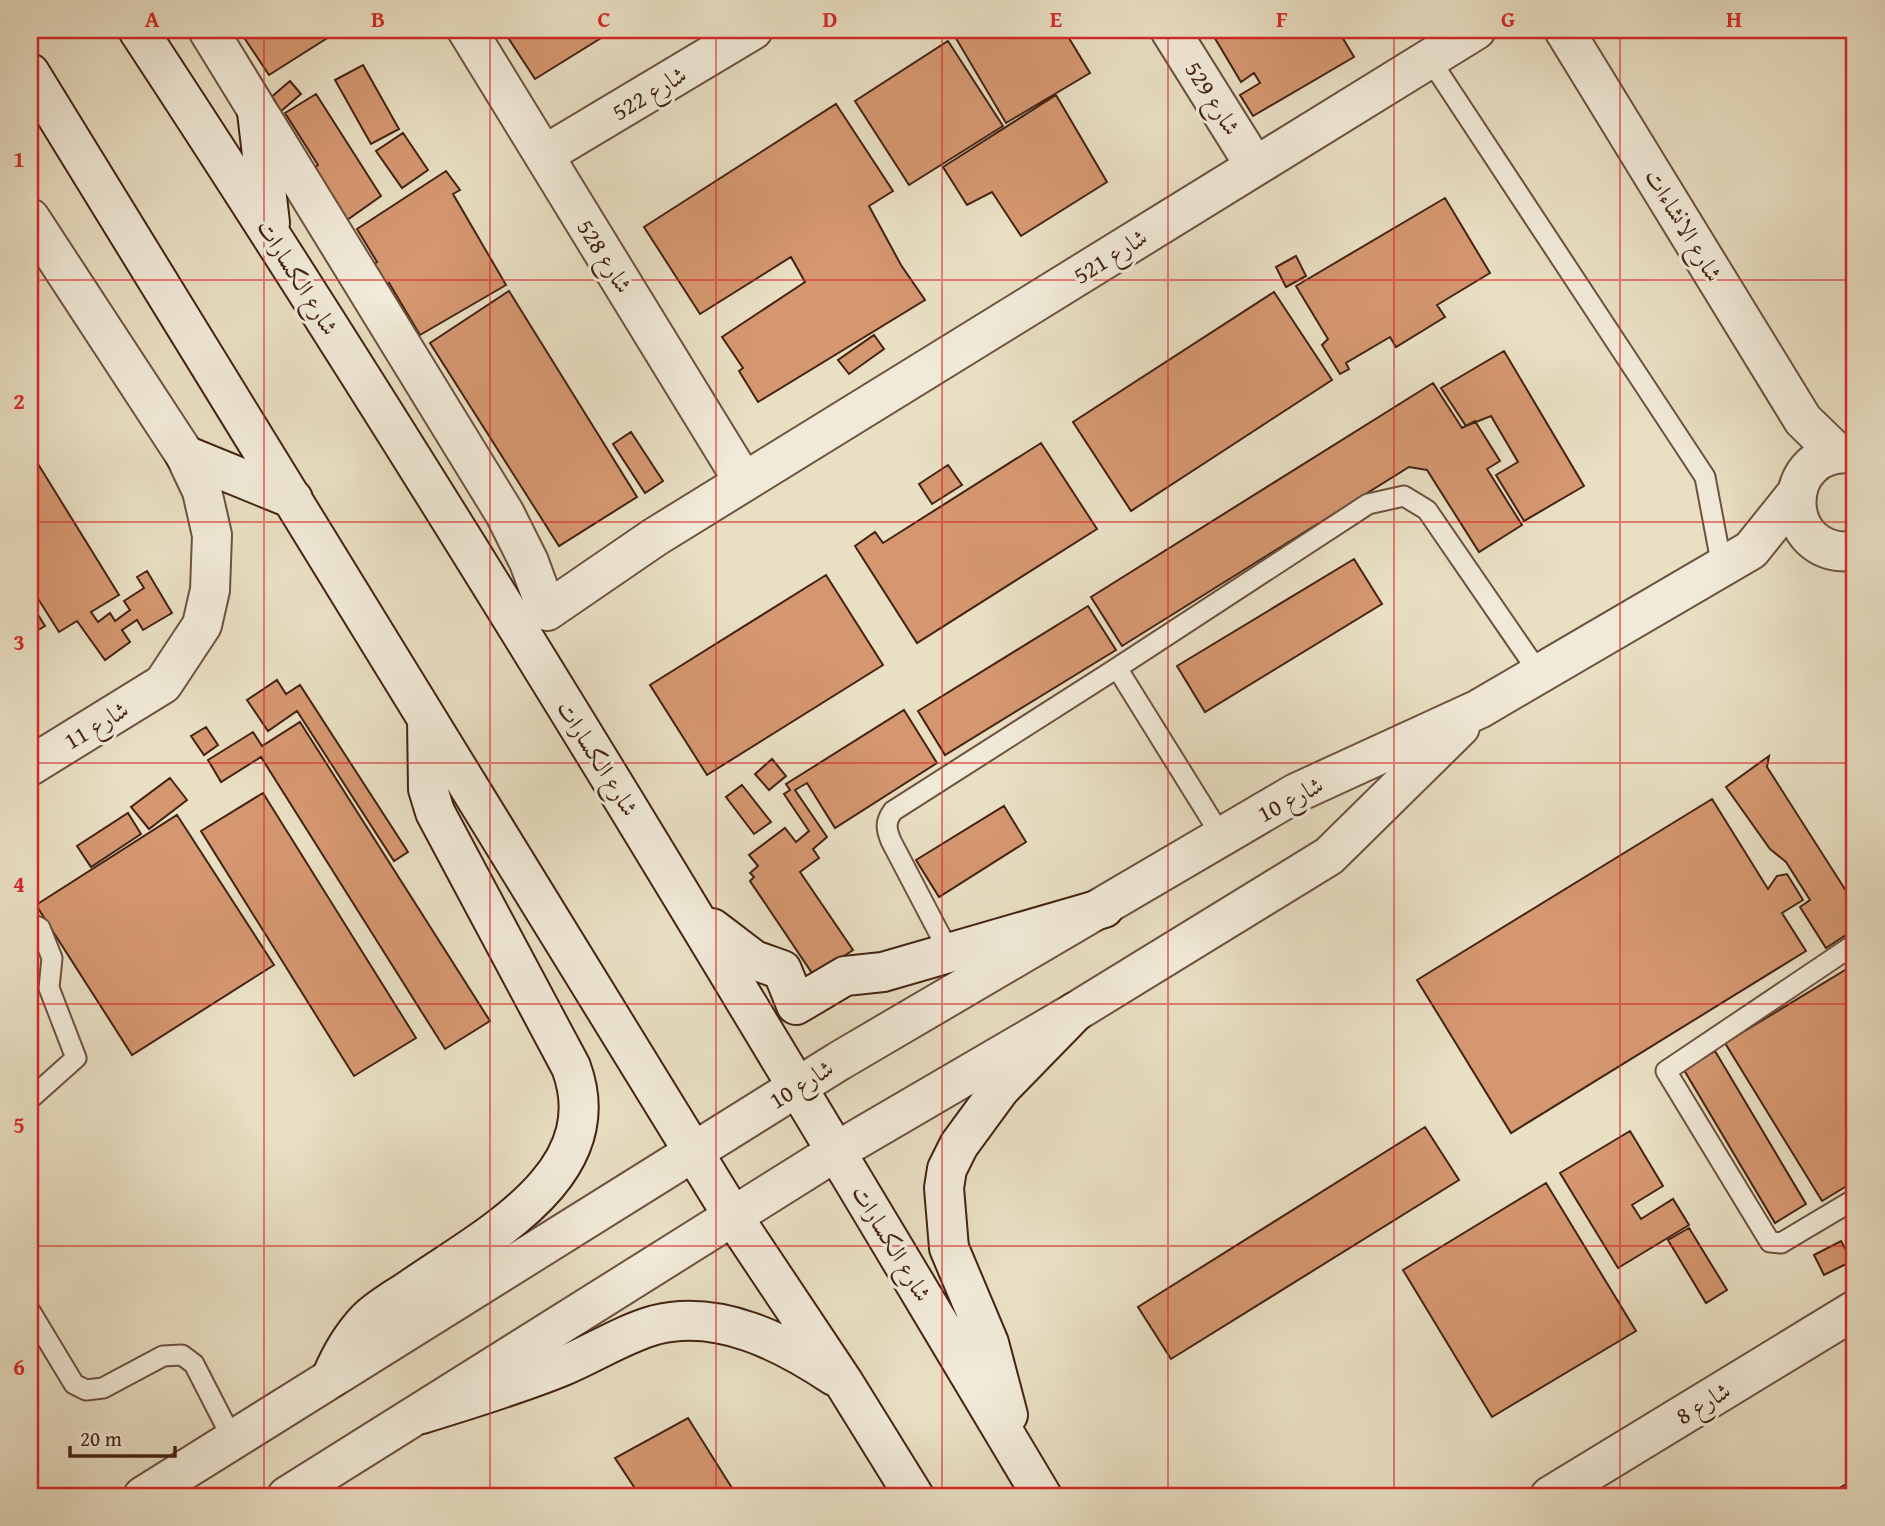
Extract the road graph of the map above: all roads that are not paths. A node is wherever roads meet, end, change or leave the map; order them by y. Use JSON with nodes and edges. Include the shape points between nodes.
{"nodes":[{"id":1,"x":138,"y":30,"type":"edge"},
{"id":2,"x":208,"y":30,"type":"edge"},
{"id":3,"x":467,"y":30,"type":"edge"},
{"id":4,"x":754,"y":30,"type":"edge"},
{"id":5,"x":1170,"y":30,"type":"edge"},
{"id":6,"x":1476,"y":30,"type":"edge"},
{"id":7,"x":1564,"y":30,"type":"edge"},
{"id":8,"x":1429,"y":58,"type":"junction"},
{"id":9,"x":30,"y":73,"type":"edge"},
{"id":10,"x":257,"y":112,"type":"junction"},
{"id":11,"x":544,"y":155,"type":"junction"},
{"id":12,"x":1255,"y":166,"type":"junction"},
{"id":13,"x":30,"y":218,"type":"edge"},
{"id":14,"x":271,"y":232,"type":"junction"},
{"id":15,"x":185,"y":455,"type":"junction"},
{"id":16,"x":1825,"y":467,"type":"edge"},
{"id":17,"x":744,"y":482,"type":"junction"},
{"id":18,"x":293,"y":499,"type":"junction"},
{"id":19,"x":1846,"y":550,"type":"edge"},
{"id":20,"x":1736,"y":559,"type":"junction"},
{"id":21,"x":1117,"y":668,"type":"junction"},
{"id":22,"x":1539,"y":673,"type":"junction"},
{"id":23,"x":1479,"y":709,"type":"junction"},
{"id":24,"x":427,"y":719,"type":"junction"},
{"id":25,"x":30,"y":766,"type":"edge"},
{"id":26,"x":1222,"y":837,"type":"junction"},
{"id":27,"x":1104,"y":908,"type":"junction"},
{"id":28,"x":694,"y":913,"type":"junction"},
{"id":29,"x":30,"y":923,"type":"edge"},
{"id":30,"x":1855,"y":944,"type":"edge"},
{"id":31,"x":949,"y":953,"type":"junction"},
{"id":32,"x":1076,"y":1012,"type":"junction"},
{"id":33,"x":798,"y":1086,"type":"junction"},
{"id":34,"x":30,"y":1099,"type":"edge"},
{"id":35,"x":837,"y":1151,"type":"junction"},
{"id":36,"x":693,"y":1152,"type":"junction"},
{"id":37,"x":1855,"y":1199,"type":"edge"},
{"id":38,"x":734,"y":1218,"type":"junction"},
{"id":39,"x":1855,"y":1310,"type":"edge"},
{"id":40,"x":30,"y":1311,"type":"edge"},
{"id":41,"x":331,"y":1378,"type":"junction"},
{"id":42,"x":844,"y":1383,"type":"junction"},
{"id":43,"x":422,"y":1414,"type":"junction"},
{"id":44,"x":233,"y":1440,"type":"junction"},
{"id":45,"x":1018,"y":1455,"type":"junction"},
{"id":46,"x":143,"y":1496,"type":"edge"},
{"id":47,"x":287,"y":1496,"type":"edge"},
{"id":48,"x":914,"y":1496,"type":"edge"},
{"id":49,"x":1042,"y":1496,"type":"edge"},
{"id":50,"x":1550,"y":1496,"type":"edge"}],
"edges":[{"from":1,"to":14,"type":"street","name":"شارع الكسارات"},
{"from":2,"to":10,"type":"street"},
{"from":3,"to":11,"type":"street","name":"شارع 528"},
{"from":4,"to":11,"type":"street","name":"شارع 522"},
{"from":5,"to":12,"type":"street","name":"شارع 529"},
{"from":6,"to":8,"type":"street","name":"شارع 521"},
{"from":7,"to":16,"type":"street","name":"شارع الانشاءات","via":[[1803,421]]},
{"from":8,"to":12,"type":"street","name":"شارع 521"},
{"from":8,"to":20,"type":"lane","via":[[1705,477]]},
{"from":9,"to":18,"type":"street"},
{"from":10,"to":14,"type":"street"},
{"from":10,"to":17,"type":"street","via":[[505,514],[547,611]]},
{"from":11,"to":17,"type":"street","name":"شارع 528"},
{"from":12,"to":17,"type":"street","name":"شارع 521"},
{"from":13,"to":15,"type":"street"},
{"from":14,"to":28,"type":"street","name":"شارع الكسارات"},
{"from":15,"to":18,"type":"street"},
{"from":15,"to":25,"type":"street","name":"شارع 11","via":[[202,491],[212,535],[210,590],[202,625],[163,684]]},
{"from":16,"to":19,"type":"street","name":"شارع الانشاءات","via":[[1801,524],[1809,537]]},
{"from":16,"to":20,"type":"street","name":"شارع 10"},
{"from":18,"to":24,"type":"street"},
{"from":19,"to":20,"type":"street","name":"شارع 10"},
{"from":20,"to":22,"type":"street","name":"شارع 10"},
{"from":21,"to":22,"type":"lane","via":[[1368,505],[1404,496],[1427,510]]},
{"from":21,"to":26,"type":"lane"},
{"from":21,"to":31,"type":"lane","via":[[893,811],[887,820],[891,841]]},
{"from":22,"to":23,"type":"street","name":"شارع 10"},
{"from":23,"to":26,"type":"street","name":"شارع 10","via":[[1296,793]]},
{"from":23,"to":32,"type":"street","name":"شارع 10","via":[[1329,856]]},
{"from":24,"to":36,"type":"street"},
{"from":24,"to":41,"type":"street","via":[[428,789],[435,812],[571,1066],[577,1083],[578,1124],[566,1159],[547,1187],[522,1210],[369,1318],[342,1350]]},
{"from":26,"to":27,"type":"street","name":"شارع 10"},
{"from":27,"to":31,"type":"street"},
{"from":27,"to":33,"type":"street","name":"شارع 10"},
{"from":28,"to":31,"type":"street","via":[[754,960],[782,970],[796,1005],[845,976],[883,972]]},
{"from":28,"to":33,"type":"street","name":"شارع الكسارات"},
{"from":29,"to":34,"type":"lane","via":[[40,928],[52,958],[49,988],[76,1058]]},
{"from":30,"to":37,"type":"lane","via":[[1666,1071],[1770,1242],[1781,1243]]},
{"from":32,"to":35,"type":"street","name":"شارع 10"},
{"from":32,"to":45,"type":"street","via":[[1000,1088],[959,1145],[944,1188],[949,1248],[989,1343]]},
{"from":33,"to":35,"type":"street","name":"شارع الكسارات"},
{"from":33,"to":36,"type":"street","name":"شارع 10"},
{"from":35,"to":38,"type":"street","name":"شارع 10"},
{"from":35,"to":45,"type":"street","name":"شارع الكسارات"},
{"from":36,"to":38,"type":"street"},
{"from":36,"to":41,"type":"street","name":"شارع 10"},
{"from":38,"to":42,"type":"street"},
{"from":38,"to":43,"type":"street","name":"شارع 10"},
{"from":39,"to":50,"type":"street","name":"شارع 8"},
{"from":40,"to":44,"type":"lane","via":[[74,1384],[86,1390],[103,1388],[163,1356],[182,1355],[194,1364]]},
{"from":41,"to":44,"type":"street","name":"شارع 10"},
{"from":42,"to":43,"type":"street","via":[[768,1339],[731,1326],[695,1322],[656,1325],[528,1379]]},
{"from":42,"to":48,"type":"street"},
{"from":43,"to":47,"type":"street","name":"شارع 10"},
{"from":44,"to":46,"type":"street","name":"شارع 10"},
{"from":45,"to":49,"type":"street","name":"شارع الكسارات"}]}
